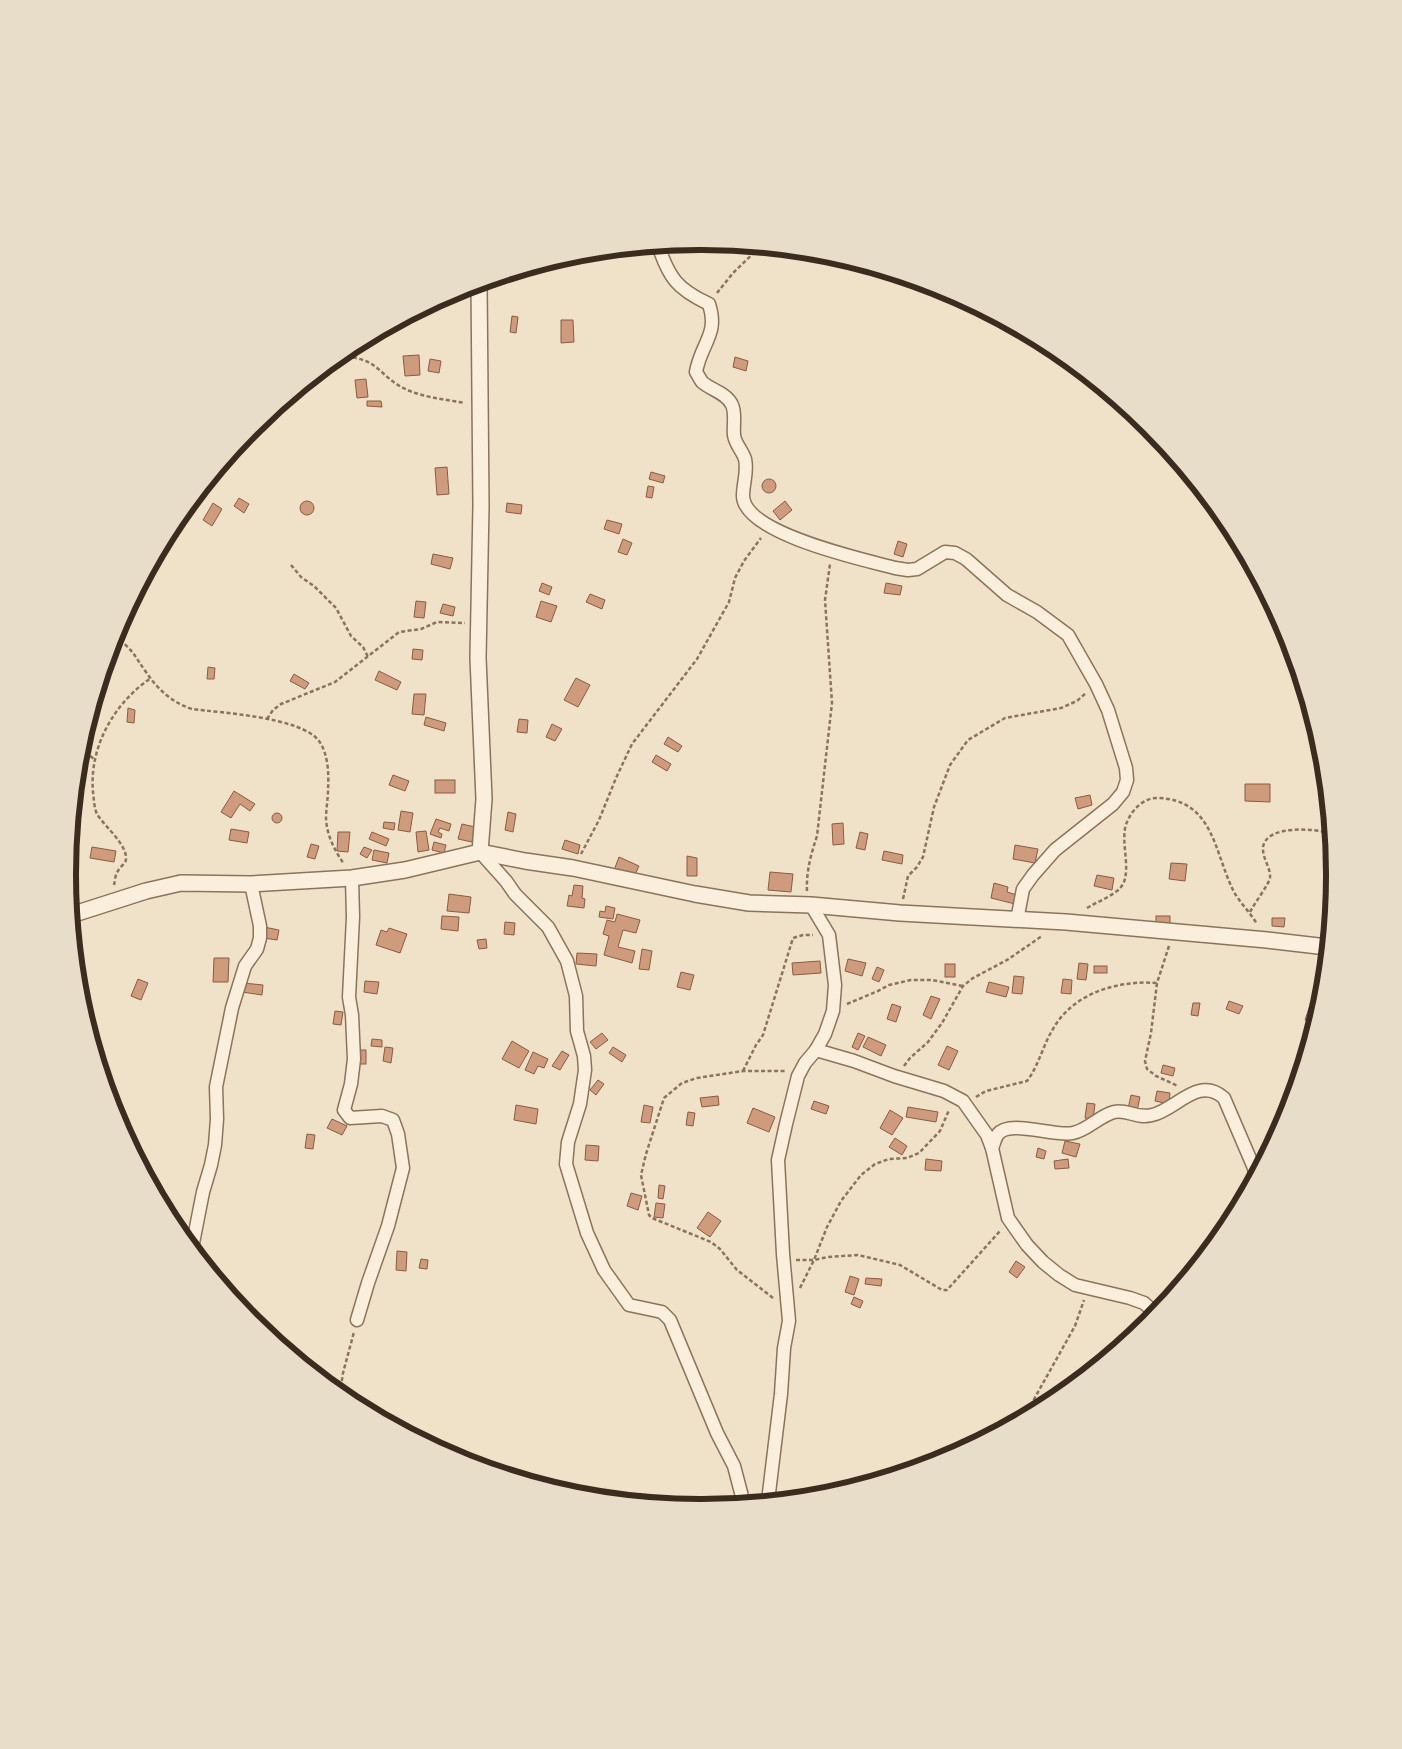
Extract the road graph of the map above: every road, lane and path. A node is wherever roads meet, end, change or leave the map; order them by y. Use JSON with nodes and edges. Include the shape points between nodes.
{"nodes":[{"id":1,"x":661,"y":251,"type":"edge"},
{"id":2,"x":755,"y":252,"type":"edge"},
{"id":3,"x":478,"y":291,"type":"edge"},
{"id":4,"x":709,"y":304,"type":"junction"},
{"id":5,"x":350,"y":358,"type":"edge"},
{"id":6,"x":479,"y":404,"type":"junction"},
{"id":7,"x":770,"y":526,"type":"junction"},
{"id":8,"x":831,"y":552,"type":"junction"},
{"id":9,"x":291,"y":565,"type":"dead end"},
{"id":10,"x":480,"y":621,"type":"junction"},
{"id":11,"x":121,"y":642,"type":"edge"},
{"id":12,"x":368,"y":657,"type":"junction"},
{"id":13,"x":151,"y":678,"type":"junction"},
{"id":14,"x":1096,"y":684,"type":"junction"},
{"id":15,"x":267,"y":719,"type":"junction"},
{"id":16,"x":88,"y":754,"type":"edge"},
{"id":17,"x":94,"y":759,"type":"junction"},
{"id":18,"x":1324,"y":832,"type":"edge"},
{"id":19,"x":480,"y":852,"type":"junction"},
{"id":20,"x":573,"y":868,"type":"junction"},
{"id":21,"x":352,"y":878,"type":"junction"},
{"id":22,"x":250,"y":884,"type":"junction"},
{"id":23,"x":113,"y":902,"type":"junction"},
{"id":24,"x":811,"y":905,"type":"junction"},
{"id":25,"x":1250,"y":912,"type":"junction"},
{"id":26,"x":78,"y":913,"type":"edge"},
{"id":27,"x":900,"y":913,"type":"junction"},
{"id":28,"x":1017,"y":920,"type":"junction"},
{"id":29,"x":1066,"y":922,"type":"junction"},
{"id":30,"x":1171,"y":932,"type":"junction"},
{"id":31,"x":1045,"y":934,"type":"dead end"},
{"id":32,"x":829,"y":935,"type":"junction"},
{"id":33,"x":1266,"y":940,"type":"junction"},
{"id":34,"x":1321,"y":946,"type":"edge"},
{"id":35,"x":1157,"y":983,"type":"junction"},
{"id":36,"x":963,"y":986,"type":"junction"},
{"id":37,"x":833,"y":1011,"type":"junction"},
{"id":38,"x":816,"y":1050,"type":"junction"},
{"id":39,"x":743,"y":1071,"type":"junction"},
{"id":40,"x":798,"y":1076,"type":"junction"},
{"id":41,"x":894,"y":1076,"type":"junction"},
{"id":42,"x":952,"y":1094,"type":"junction"},
{"id":43,"x":1188,"y":1095,"type":"junction"},
{"id":44,"x":963,"y":1101,"type":"junction"},
{"id":45,"x":992,"y":1148,"type":"junction"},
{"id":46,"x":1253,"y":1166,"type":"edge"},
{"id":47,"x":1009,"y":1221,"type":"junction"},
{"id":48,"x":194,"y":1239,"type":"edge"},
{"id":49,"x":783,"y":1254,"type":"junction"},
{"id":50,"x":814,"y":1260,"type":"junction"},
{"id":51,"x":1088,"y":1289,"type":"junction"},
{"id":52,"x":788,"y":1308,"type":"junction"},
{"id":53,"x":1150,"y":1308,"type":"edge"},
{"id":54,"x":357,"y":1320,"type":"joint"},
{"id":55,"x":341,"y":1385,"type":"edge"},
{"id":56,"x":1031,"y":1405,"type":"edge"},
{"id":57,"x":740,"y":1487,"type":"junction"},
{"id":58,"x":769,"y":1495,"type":"edge"},
{"id":59,"x":728,"y":1498,"type":"edge"},
{"id":60,"x":743,"y":1498,"type":"edge"}],
"edges":[{"from":1,"to":4,"type":"street","via":[[671,276],[683,289]]},
{"from":2,"to":4,"type":"path"},
{"from":3,"to":6,"type":"street"},
{"from":4,"to":7,"type":"street","via":[[712,330],[696,372],[702,381],[732,403],[735,440],[747,469],[743,498],[752,514]]},
{"from":5,"to":6,"type":"path","via":[[370,364],[398,386],[414,392]]},
{"from":6,"to":10,"type":"street"},
{"from":7,"to":8,"type":"street"},
{"from":7,"to":20,"type":"path","via":[[744,560],[729,602],[697,659],[632,744],[599,820]]},
{"from":8,"to":14,"type":"street","via":[[908,570],[917,569],[945,552],[955,553],[1007,595],[1068,635]]},
{"from":8,"to":24,"type":"path","via":[[825,600],[832,702],[816,836],[807,878]]},
{"from":9,"to":12,"type":"path","via":[[336,608],[351,636]]},
{"from":10,"to":12,"type":"path","via":[[437,622],[421,629],[399,632]]},
{"from":10,"to":19,"type":"street","via":[[478,658],[484,799]]},
{"from":11,"to":13,"type":"path","via":[[131,649]]},
{"from":12,"to":15,"type":"path","via":[[334,682],[281,704]]},
{"from":13,"to":15,"type":"path","via":[[182,706]]},
{"from":13,"to":17,"type":"path","via":[[131,693],[111,720]]},
{"from":14,"to":27,"type":"path","via":[[1061,708],[1005,718],[968,740],[950,765],[940,790],[923,857],[908,876]]},
{"from":14,"to":28,"type":"street","via":[[1108,710],[1126,768],[1123,792],[1113,804],[1055,850],[1033,875],[1023,890]]},
{"from":15,"to":21,"type":"path","via":[[300,728],[313,735],[323,748],[327,768],[326,820],[329,834],[334,850]]},
{"from":16,"to":17,"type":"path"},
{"from":17,"to":23,"type":"path","via":[[92,782],[97,814],[126,856],[125,864],[116,875]]},
{"from":18,"to":25,"type":"path","via":[[1292,830],[1267,840],[1263,846],[1269,880]]},
{"from":19,"to":20,"type":"street"},
{"from":19,"to":21,"type":"street","via":[[404,870]]},
{"from":19,"to":57,"type":"street","via":[[548,928],[567,961],[572,978],[584,1070],[566,1164],[587,1233],[604,1270],[629,1305],[662,1312],[670,1320],[734,1466]]},
{"from":20,"to":24,"type":"street","via":[[749,903]]},
{"from":21,"to":22,"type":"street"},
{"from":21,"to":54,"type":"street","via":[[349,997],[354,1059],[344,1110],[350,1118],[382,1116],[393,1120],[403,1168]]},
{"from":22,"to":23,"type":"street","via":[[181,883]]},
{"from":22,"to":48,"type":"street","via":[[260,938],[242,973],[228,1024],[216,1087],[215,1145]]},
{"from":23,"to":26,"type":"street"},
{"from":24,"to":27,"type":"street"},
{"from":24,"to":32,"type":"street"},
{"from":25,"to":29,"type":"path","via":[[1233,891],[1202,817],[1192,807],[1177,801],[1152,798],[1142,802],[1127,822],[1124,883],[1118,891]]},
{"from":25,"to":33,"type":"path"},
{"from":27,"to":28,"type":"street"},
{"from":28,"to":29,"type":"street"},
{"from":29,"to":30,"type":"street"},
{"from":30,"to":33,"type":"street"},
{"from":30,"to":35,"type":"path"},
{"from":31,"to":36,"type":"path"},
{"from":32,"to":37,"type":"street","via":[[835,985]]},
{"from":32,"to":39,"type":"path","via":[[793,938],[766,1028]]},
{"from":33,"to":34,"type":"street"},
{"from":35,"to":43,"type":"path","via":[[1145,1061],[1147,1069]]},
{"from":35,"to":44,"type":"path","via":[[1139,982],[1086,995],[1065,1011],[1027,1081],[986,1091]]},
{"from":36,"to":37,"type":"path","via":[[911,980],[889,985]]},
{"from":36,"to":41,"type":"path","via":[[928,1042]]},
{"from":37,"to":38,"type":"street"},
{"from":38,"to":40,"type":"street"},
{"from":38,"to":41,"type":"street"},
{"from":39,"to":40,"type":"path","via":[[791,1072]]},
{"from":39,"to":52,"type":"path","via":[[682,1083],[664,1098],[641,1175],[652,1218],[712,1242],[737,1270]]},
{"from":40,"to":49,"type":"street","via":[[778,1160]]},
{"from":41,"to":42,"type":"street"},
{"from":42,"to":44,"type":"street"},
{"from":42,"to":50,"type":"path","via":[[940,1131],[919,1153],[888,1159],[861,1175],[840,1201]]},
{"from":43,"to":45,"type":"street","via":[[1153,1115],[1138,1117],[1113,1112],[1072,1133],[1021,1128],[1003,1130]]},
{"from":43,"to":46,"type":"street","via":[[1210,1090],[1224,1098]]},
{"from":44,"to":45,"type":"street","via":[[987,1135]]},
{"from":45,"to":47,"type":"street"},
{"from":47,"to":50,"type":"path","via":[[947,1290],[886,1261],[858,1255]]},
{"from":47,"to":51,"type":"street","via":[[1043,1262],[1075,1285]]},
{"from":49,"to":50,"type":"path","via":[[795,1260]]},
{"from":49,"to":52,"type":"street"},
{"from":50,"to":52,"type":"path"},
{"from":51,"to":53,"type":"street","via":[[1130,1298]]},
{"from":51,"to":56,"type":"path","via":[[1075,1326]]},
{"from":52,"to":58,"type":"street"},
{"from":54,"to":55,"type":"path"},
{"from":57,"to":59,"type":"path"},
{"from":57,"to":60,"type":"street"}]}
